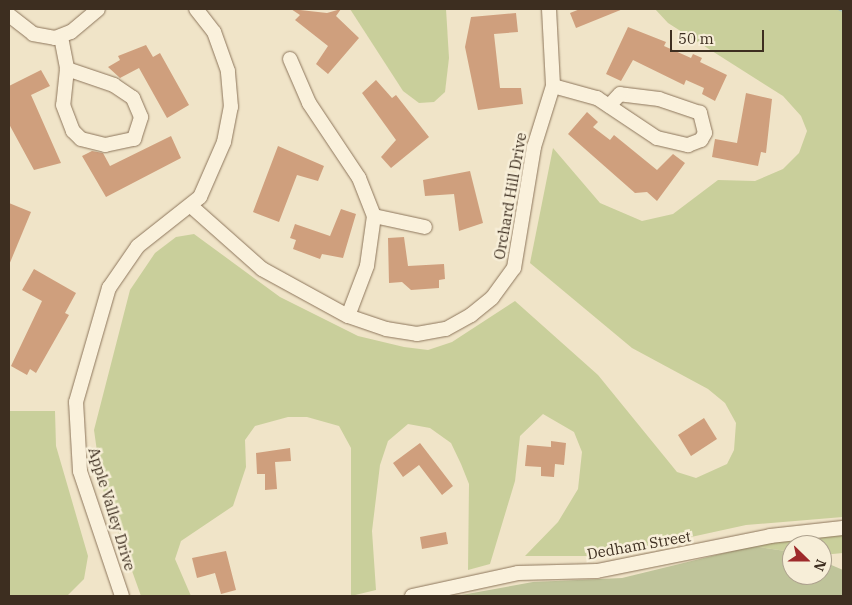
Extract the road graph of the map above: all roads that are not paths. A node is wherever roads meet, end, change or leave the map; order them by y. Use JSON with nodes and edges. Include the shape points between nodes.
{"nodes":[{"id":1,"x":98,"y":9,"type":"edge"},
{"id":2,"x":196,"y":9,"type":"edge"},
{"id":3,"x":549,"y":9,"type":"edge"},
{"id":4,"x":9,"y":15,"type":"edge"},
{"id":5,"x":61,"y":37,"type":"junction"},
{"id":6,"x":290,"y":59,"type":"dead end"},
{"id":7,"x":66,"y":69,"type":"junction"},
{"id":8,"x":553,"y":86,"type":"junction"},
{"id":9,"x":609,"y":106,"type":"junction"},
{"id":10,"x":191,"y":206,"type":"junction"},
{"id":11,"x":374,"y":216,"type":"junction"},
{"id":12,"x":425,"y":228,"type":"dead end"},
{"id":13,"x":348,"y":316,"type":"junction"},
{"id":14,"x":843,"y":528,"type":"edge"},
{"id":15,"x":122,"y":596,"type":"edge"},
{"id":16,"x":412,"y":596,"type":"edge"}],
"edges":[{"from":1,"to":5,"type":"street"},
{"from":2,"to":10,"type":"street","name":"Apple Valley Drive","via":[[224,57],[231,107],[221,153]]},
{"from":3,"to":8,"type":"street","name":"Orchard Hill Drive"},
{"from":4,"to":5,"type":"street","via":[[33,34]]},
{"from":5,"to":7,"type":"street"},
{"from":6,"to":11,"type":"street","via":[[310,103],[359,178]]},
{"from":7,"to":7,"type":"street","via":[[64,112],[77,136],[106,145],[134,139],[141,117],[133,98],[114,85]]},
{"from":8,"to":9,"type":"street","via":[[584,92]]},
{"from":8,"to":13,"type":"street","name":"Orchard Hill Drive","via":[[534,147],[517,260],[497,293],[472,315],[429,333],[393,331]]},
{"from":9,"to":9,"type":"street","via":[[656,138],[688,145],[701,140],[705,133],[700,114],[659,99],[620,94]]},
{"from":10,"to":13,"type":"street","name":"Orchard Hill Drive","via":[[262,269]]},
{"from":10,"to":15,"type":"street","name":"Apple Valley Drive","via":[[138,246],[109,288],[76,402],[80,470]]},
{"from":11,"to":12,"type":"street"},
{"from":11,"to":13,"type":"street","via":[[367,266]]},
{"from":14,"to":16,"type":"street","name":"Dedham Street","via":[[770,536],[597,571],[518,573]]}]}
